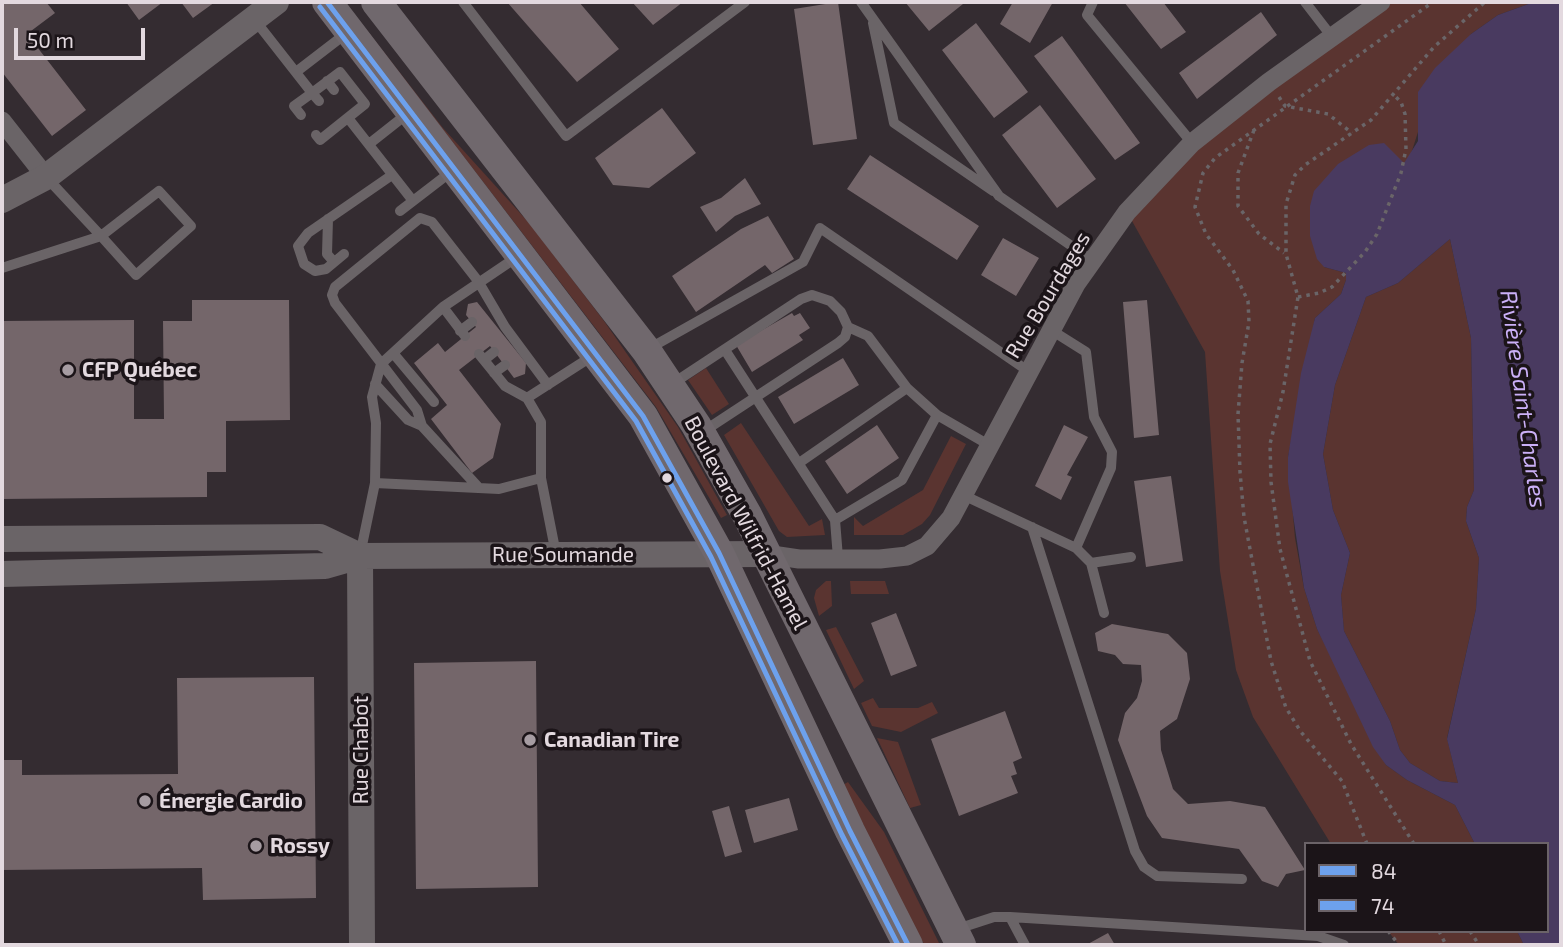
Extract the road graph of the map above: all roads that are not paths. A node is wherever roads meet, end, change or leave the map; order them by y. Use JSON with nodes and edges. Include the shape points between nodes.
{"nodes":[{"id":1,"x":276,"y":2,"type":"edge"},
{"id":2,"x":327,"y":2,"type":"edge"},
{"id":3,"x":376,"y":2,"type":"edge"},
{"id":4,"x":463,"y":2,"type":"edge"},
{"id":5,"x":745,"y":2,"type":"edge"},
{"id":6,"x":861,"y":2,"type":"edge"},
{"id":7,"x":1093,"y":2,"type":"edge"},
{"id":8,"x":1305,"y":2,"type":"edge"},
{"id":9,"x":1381,"y":2,"type":"edge"},
{"id":10,"x":872,"y":18,"type":"junction"},
{"id":11,"x":254,"y":19,"type":"junction"},
{"id":12,"x":350,"y":31,"type":"junction"},
{"id":13,"x":1332,"y":37,"type":"junction"},
{"id":14,"x":296,"y":72,"type":"junction"},
{"id":15,"x":315,"y":97,"type":"junction"},
{"id":16,"x":411,"y":111,"type":"junction"},
{"id":17,"x":350,"y":114,"type":"junction"},
{"id":18,"x":301,"y":115,"type":"dead end"},
{"id":19,"x":2,"y":121,"type":"edge"},
{"id":20,"x":316,"y":135,"type":"dead end"},
{"id":21,"x":1192,"y":143,"type":"junction"},
{"id":22,"x":369,"y":144,"type":"junction"},
{"id":23,"x":455,"y":168,"type":"junction"},
{"id":24,"x":392,"y":175,"type":"junction"},
{"id":25,"x":47,"y":177,"type":"junction"},
{"id":26,"x":999,"y":196,"type":"junction"},
{"id":27,"x":2,"y":201,"type":"edge"},
{"id":28,"x":413,"y":201,"type":"junction"},
{"id":29,"x":400,"y":211,"type":"dead end"},
{"id":30,"x":328,"y":219,"type":"junction"},
{"id":31,"x":101,"y":236,"type":"junction"},
{"id":32,"x":344,"y":254,"type":"dead end"},
{"id":33,"x":521,"y":254,"type":"junction"},
{"id":34,"x":1092,"y":260,"type":"junction"},
{"id":35,"x":334,"y":262,"type":"junction"},
{"id":36,"x":2,"y":268,"type":"edge"},
{"id":37,"x":478,"y":281,"type":"junction"},
{"id":38,"x":443,"y":307,"type":"junction"},
{"id":39,"x":471,"y":322,"type":"dead end"},
{"id":40,"x":848,"y":327,"type":"junction"},
{"id":41,"x":1050,"y":330,"type":"junction"},
{"id":42,"x":646,"y":350,"type":"junction"},
{"id":43,"x":724,"y":350,"type":"junction"},
{"id":44,"x":494,"y":352,"type":"dead end"},
{"id":45,"x":393,"y":353,"type":"junction"},
{"id":46,"x":597,"y":353,"type":"junction"},
{"id":47,"x":381,"y":364,"type":"junction"},
{"id":48,"x":505,"y":365,"type":"dead end"},
{"id":49,"x":1028,"y":371,"type":"junction"},
{"id":50,"x":494,"y":373,"type":"junction"},
{"id":51,"x":375,"y":384,"type":"junction"},
{"id":52,"x":548,"y":385,"type":"junction"},
{"id":53,"x":670,"y":386,"type":"junction"},
{"id":54,"x":907,"y":388,"type":"junction"},
{"id":55,"x":755,"y":396,"type":"junction"},
{"id":56,"x":527,"y":398,"type":"junction"},
{"id":57,"x":434,"y":402,"type":"dead end"},
{"id":58,"x":937,"y":415,"type":"junction"},
{"id":59,"x":422,"y":426,"type":"junction"},
{"id":60,"x":701,"y":433,"type":"junction"},
{"id":61,"x":989,"y":445,"type":"junction"},
{"id":62,"x":799,"y":463,"type":"junction"},
{"id":63,"x":541,"y":478,"type":"junction"},
{"id":64,"x":375,"y":483,"type":"junction"},
{"id":65,"x":478,"y":488,"type":"junction"},
{"id":66,"x":963,"y":495,"type":"junction"},
{"id":67,"x":835,"y":520,"type":"junction"},
{"id":68,"x":1032,"y":527,"type":"junction"},
{"id":69,"x":2,"y":539,"type":"edge"},
{"id":70,"x":1076,"y":548,"type":"junction"},
{"id":71,"x":719,"y":553,"type":"junction"},
{"id":72,"x":556,"y":554,"type":"junction"},
{"id":73,"x":765,"y":554,"type":"junction"},
{"id":74,"x":360,"y":556,"type":"junction"},
{"id":75,"x":1131,"y":557,"type":"dead end"},
{"id":76,"x":838,"y":558,"type":"junction"},
{"id":77,"x":1091,"y":563,"type":"junction"},
{"id":78,"x":2,"y":574,"type":"edge"},
{"id":79,"x":1104,"y":613,"type":"dead end"},
{"id":80,"x":1242,"y":879,"type":"dead end"},
{"id":81,"x":1010,"y":917,"type":"junction"},
{"id":82,"x":957,"y":938,"type":"edge"},
{"id":83,"x":362,"y":945,"type":"edge"},
{"id":84,"x":908,"y":945,"type":"edge"},
{"id":85,"x":1025,"y":945,"type":"edge"},
{"id":86,"x":1344,"y":945,"type":"edge"}],
"edges":[{"from":1,"to":11,"type":"street"},
{"from":2,"to":12,"type":"main road","name":"Boulevard Wilfrid-Hamel"},
{"from":3,"to":42,"type":"main road","name":"Boulevard Wilfrid-Hamel"},
{"from":4,"to":5,"type":"lane","via":[[566,136]]},
{"from":6,"to":10,"type":"lane"},
{"from":7,"to":21,"type":"lane","via":[[1087,15]]},
{"from":8,"to":13,"type":"lane"},
{"from":9,"to":13,"type":"street","name":"Rue Bourdages"},
{"from":10,"to":26,"type":"lane"},
{"from":10,"to":26,"type":"lane","via":[[894,123]]},
{"from":11,"to":14,"type":"lane"},
{"from":11,"to":25,"type":"street"},
{"from":12,"to":14,"type":"lane"},
{"from":12,"to":16,"type":"main road","name":"Boulevard Wilfrid-Hamel"},
{"from":13,"to":21,"type":"street","name":"Rue Bourdages"},
{"from":14,"to":15,"type":"lane"},
{"from":15,"to":17,"type":"lane","via":[[340,72],[365,104]]},
{"from":15,"to":18,"type":"lane","via":[[294,106]]},
{"from":16,"to":22,"type":"lane"},
{"from":16,"to":23,"type":"main road","name":"Boulevard Wilfrid-Hamel"},
{"from":17,"to":20,"type":"lane","via":[[320,140]]},
{"from":17,"to":22,"type":"lane"},
{"from":19,"to":25,"type":"street"},
{"from":21,"to":34,"type":"street","name":"Rue Bourdages","via":[[1127,212]]},
{"from":22,"to":24,"type":"lane"},
{"from":23,"to":28,"type":"lane"},
{"from":23,"to":33,"type":"main road","name":"Boulevard Wilfrid-Hamel"},
{"from":24,"to":28,"type":"lane"},
{"from":24,"to":30,"type":"lane"},
{"from":25,"to":27,"type":"street"},
{"from":25,"to":31,"type":"lane"},
{"from":26,"to":34,"type":"lane"},
{"from":28,"to":29,"type":"lane"},
{"from":30,"to":35,"type":"lane","via":[[327,254]]},
{"from":30,"to":35,"type":"lane","via":[[298,246],[304,264],[315,271]]},
{"from":31,"to":31,"type":"lane","via":[[136,275],[191,226],[159,191]]},
{"from":31,"to":36,"type":"lane"},
{"from":32,"to":35,"type":"lane"},
{"from":33,"to":37,"type":"lane"},
{"from":33,"to":46,"type":"main road","name":"Boulevard Wilfrid-Hamel"},
{"from":34,"to":41,"type":"street","name":"Rue Bourdages"},
{"from":37,"to":38,"type":"lane"},
{"from":37,"to":47,"type":"lane","via":[[432,222],[421,218],[335,287],[335,303]]},
{"from":37,"to":52,"type":"lane","via":[[489,310]]},
{"from":38,"to":39,"type":"lane","via":[[463,333]]},
{"from":38,"to":45,"type":"lane"},
{"from":40,"to":43,"type":"lane","via":[[830,301],[812,295]]},
{"from":40,"to":54,"type":"lane","via":[[868,336]]},
{"from":40,"to":55,"type":"lane","via":[[838,343]]},
{"from":41,"to":49,"type":"street","name":"Rue Bourdages"},
{"from":41,"to":70,"type":"lane","via":[[1086,352],[1094,417],[1112,452],[1111,468]]},
{"from":42,"to":49,"type":"lane","via":[[803,262],[820,228]]},
{"from":42,"to":53,"type":"main road","name":"Boulevard Wilfrid-Hamel"},
{"from":43,"to":53,"type":"lane"},
{"from":43,"to":55,"type":"lane"},
{"from":44,"to":50,"type":"lane","via":[[482,357]]},
{"from":45,"to":47,"type":"lane"},
{"from":45,"to":57,"type":"lane"},
{"from":46,"to":52,"type":"lane"},
{"from":46,"to":71,"type":"main road","name":"Boulevard Wilfrid-Hamel","via":[[643,416]]},
{"from":47,"to":51,"type":"lane"},
{"from":47,"to":59,"type":"lane","via":[[417,411]]},
{"from":48,"to":50,"type":"lane"},
{"from":49,"to":61,"type":"street","name":"Rue Bourdages"},
{"from":50,"to":56,"type":"lane","via":[[505,386]]},
{"from":51,"to":59,"type":"lane","via":[[408,420]]},
{"from":51,"to":64,"type":"lane"},
{"from":52,"to":56,"type":"lane"},
{"from":53,"to":60,"type":"main road","name":"Boulevard Wilfrid-Hamel"},
{"from":54,"to":58,"type":"lane"},
{"from":54,"to":62,"type":"lane"},
{"from":55,"to":60,"type":"lane"},
{"from":55,"to":62,"type":"lane"},
{"from":56,"to":63,"type":"lane","via":[[541,422]]},
{"from":58,"to":61,"type":"lane"},
{"from":58,"to":67,"type":"lane","via":[[902,480]]},
{"from":59,"to":65,"type":"lane"},
{"from":60,"to":73,"type":"main road","name":"Boulevard Wilfrid-Hamel"},
{"from":61,"to":66,"type":"street","name":"Rue Bourdages"},
{"from":62,"to":67,"type":"lane"},
{"from":63,"to":65,"type":"lane"},
{"from":63,"to":72,"type":"lane"},
{"from":64,"to":65,"type":"lane"},
{"from":64,"to":74,"type":"lane"},
{"from":66,"to":68,"type":"lane"},
{"from":66,"to":76,"type":"street","name":"Rue Bourdages","via":[[927,546],[907,556]]},
{"from":67,"to":76,"type":"lane"},
{"from":68,"to":70,"type":"lane"},
{"from":68,"to":80,"type":"lane","via":[[1144,867],[1157,876]]},
{"from":69,"to":74,"type":"street","name":"Rue Soumande","via":[[320,537]]},
{"from":70,"to":77,"type":"lane"},
{"from":71,"to":72,"type":"street","name":"Rue Soumande"},
{"from":71,"to":73,"type":"street","name":"Rue Soumande"},
{"from":71,"to":84,"type":"main road","name":"Boulevard Wilfrid-Hamel"},
{"from":72,"to":74,"type":"street","name":"Rue Soumande"},
{"from":73,"to":76,"type":"street","name":"Rue Bourdages"},
{"from":73,"to":82,"type":"main road","name":"Boulevard Wilfrid-Hamel"},
{"from":74,"to":78,"type":"street","name":"Rue Soumande","via":[[325,566]]},
{"from":74,"to":83,"type":"street","name":"Rue Chabot"},
{"from":75,"to":77,"type":"lane"},
{"from":77,"to":79,"type":"lane"},
{"from":81,"to":82,"type":"lane","via":[[994,917]]},
{"from":81,"to":85,"type":"lane"},
{"from":81,"to":86,"type":"lane","via":[[1318,936]]}]}
